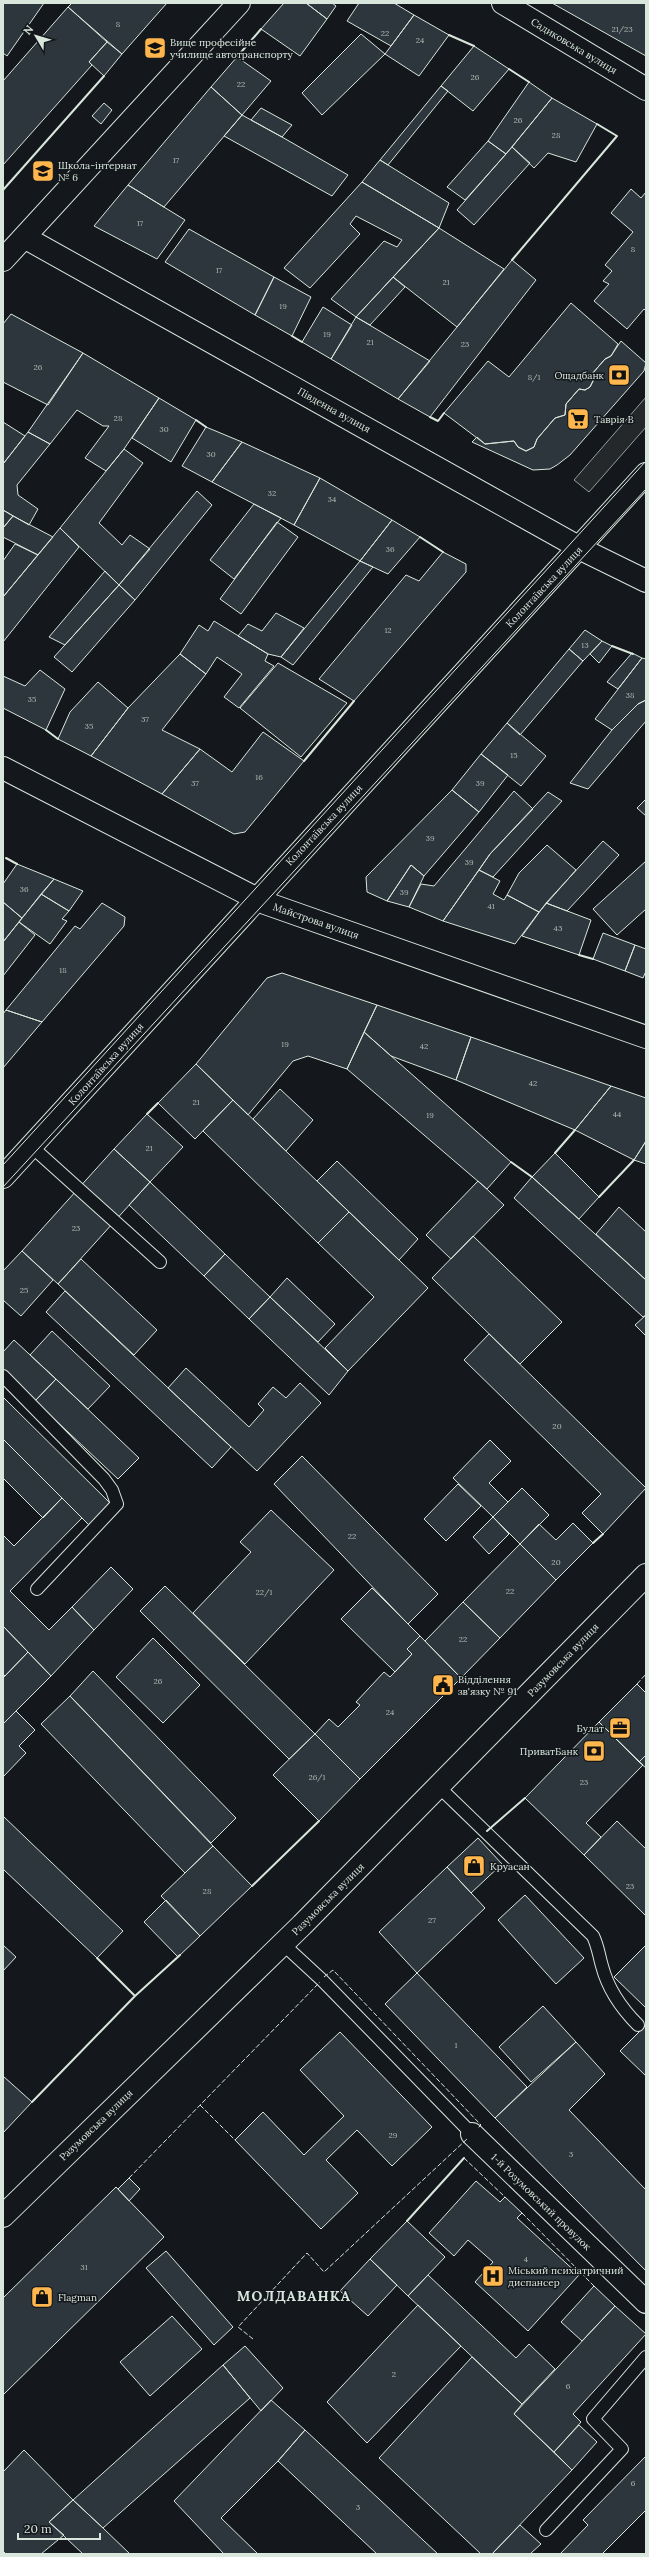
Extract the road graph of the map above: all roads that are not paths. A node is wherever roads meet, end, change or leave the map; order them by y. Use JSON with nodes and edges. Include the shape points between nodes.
{"nodes":[{"id":1,"x":239,"y":3,"type":"edge"},
{"id":2,"x":503,"y":3,"type":"edge"},
{"id":3,"x":646,"y":89,"type":"edge"},
{"id":4,"x":24,"y":237,"type":"junction"},
{"id":5,"x":3,"y":260,"type":"edge"},
{"id":6,"x":646,"y":474,"type":"edge"},
{"id":7,"x":581,"y":548,"type":"junction"},
{"id":8,"x":646,"y":581,"type":"edge"},
{"id":9,"x":3,"y":768,"type":"edge"},
{"id":10,"x":256,"y":898,"type":"junction"},
{"id":11,"x":646,"y":1037,"type":"edge"},
{"id":12,"x":31,"y":1146,"type":"junction"},
{"id":13,"x":3,"y":1177,"type":"edge"},
{"id":14,"x":160,"y":1262,"type":"dead end"},
{"id":15,"x":3,"y":1376,"type":"edge"},
{"id":16,"x":646,"y":1575,"type":"edge"},
{"id":17,"x":37,"y":1590,"type":"dead end"},
{"id":18,"x":439,"y":1787,"type":"junction"},
{"id":19,"x":282,"y":1944,"type":"junction"},
{"id":20,"x":638,"y":2024,"type":"dead end"},
{"id":21,"x":472,"y":2134,"type":"joint"},
{"id":22,"x":3,"y":2216,"type":"edge"},
{"id":23,"x":646,"y":2302,"type":"edge"},
{"id":24,"x":646,"y":2358,"type":"edge"},
{"id":25,"x":546,"y":2530,"type":"dead end"}],
"edges":[{"from":1,"to":4,"type":"street"},
{"from":2,"to":3,"type":"street","name":"Садиковська вулиця"},
{"from":4,"to":5,"type":"street"},
{"from":4,"to":7,"type":"street","name":"Південна вулиця"},
{"from":6,"to":7,"type":"street","name":"Колонтаївська вулиця"},
{"from":7,"to":8,"type":"street","name":"Південна вулиця"},
{"from":7,"to":10,"type":"street","name":"Колонтаївська вулиця"},
{"from":9,"to":10,"type":"street","name":"Майстрова вулиця"},
{"from":10,"to":11,"type":"street","name":"Майстрова вулиця"},
{"from":10,"to":12,"type":"street","name":"Колонтаївська вулиця"},
{"from":12,"to":13,"type":"street","name":"Колонтаївська вулиця"},
{"from":12,"to":14,"type":"lane"},
{"from":15,"to":17,"type":"lane","via":[[104,1479],[112,1490],[117,1504]]},
{"from":16,"to":18,"type":"street","name":"Разумовська вулиця"},
{"from":18,"to":19,"type":"street","name":"Разумовська вулиця"},
{"from":18,"to":20,"type":"lane","via":[[593,1936],[599,1949],[602,1966],[620,2007]]},
{"from":19,"to":21,"type":"lane","via":[[322,1980]]},
{"from":19,"to":22,"type":"street","name":"Разумовська вулиця"},
{"from":21,"to":23,"type":"street","name":"1-й Розумовський провулок"},
{"from":24,"to":25,"type":"lane","via":[[593,2419],[622,2449]]}]}
